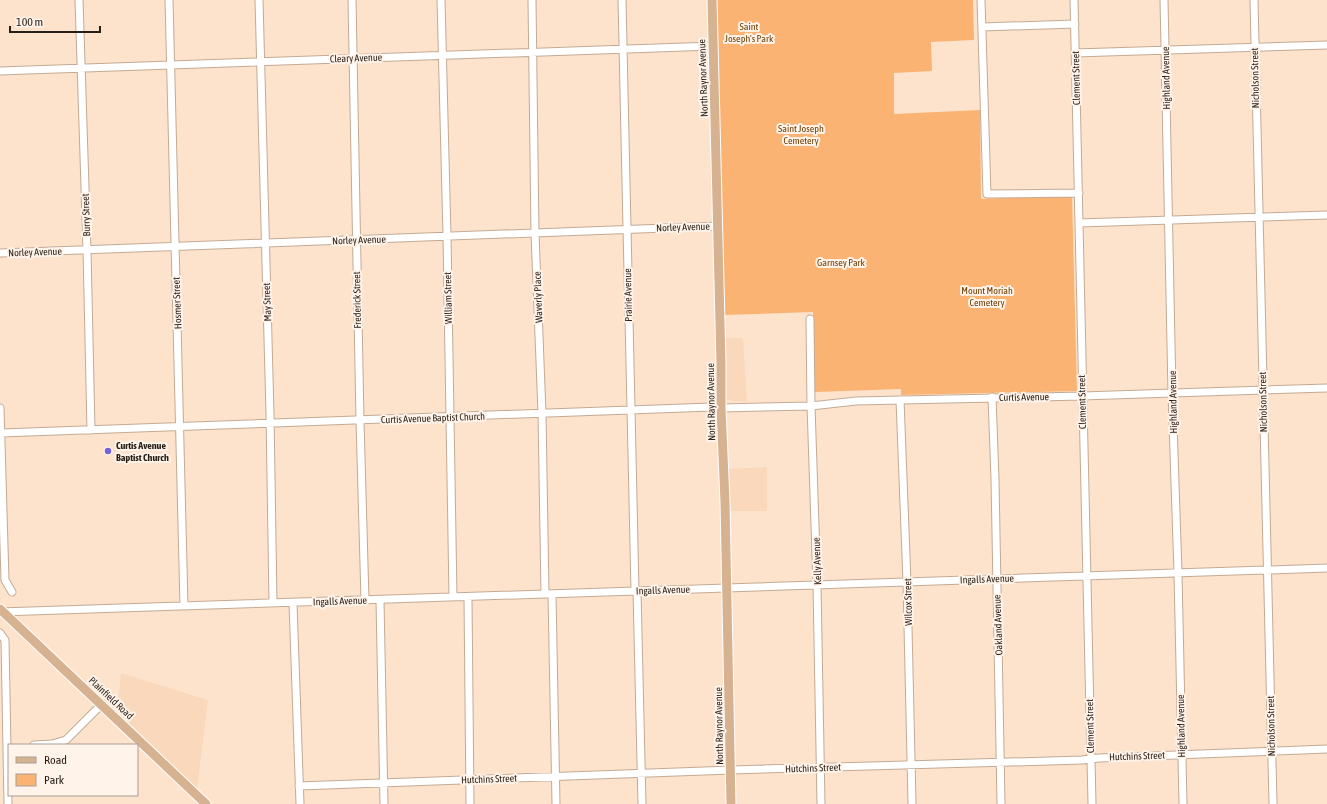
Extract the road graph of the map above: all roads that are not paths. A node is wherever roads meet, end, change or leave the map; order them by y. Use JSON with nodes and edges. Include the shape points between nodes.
{"nodes":[{"id":1,"x":79,"y":0,"type":"edge"},
{"id":2,"x":169,"y":0,"type":"edge"},
{"id":3,"x":259,"y":0,"type":"edge"},
{"id":4,"x":352,"y":0,"type":"edge"},
{"id":5,"x":441,"y":0,"type":"edge"},
{"id":6,"x":532,"y":0,"type":"edge"},
{"id":7,"x":622,"y":0,"type":"edge"},
{"id":8,"x":712,"y":0,"type":"edge"},
{"id":9,"x":981,"y":0,"type":"edge"},
{"id":10,"x":1074,"y":0,"type":"edge"},
{"id":11,"x":1164,"y":0,"type":"edge"},
{"id":12,"x":1254,"y":0,"type":"edge"},
{"id":13,"x":1075,"y":24,"type":"junction"},
{"id":14,"x":982,"y":27,"type":"junction"},
{"id":15,"x":1327,"y":45,"type":"edge"},
{"id":16,"x":713,"y":46,"type":"junction"},
{"id":17,"x":1255,"y":47,"type":"junction"},
{"id":18,"x":624,"y":49,"type":"junction"},
{"id":19,"x":1166,"y":50,"type":"junction"},
{"id":20,"x":533,"y":52,"type":"junction"},
{"id":21,"x":1075,"y":53,"type":"junction"},
{"id":22,"x":442,"y":55,"type":"junction"},
{"id":23,"x":353,"y":58,"type":"junction"},
{"id":24,"x":261,"y":61,"type":"junction"},
{"id":25,"x":171,"y":64,"type":"junction"},
{"id":26,"x":81,"y":68,"type":"junction"},
{"id":27,"x":0,"y":71,"type":"edge"},
{"id":28,"x":1079,"y":193,"type":"junction"},
{"id":29,"x":1327,"y":215,"type":"edge"},
{"id":30,"x":1258,"y":217,"type":"junction"},
{"id":31,"x":1169,"y":220,"type":"junction"},
{"id":32,"x":1080,"y":223,"type":"junction"},
{"id":33,"x":718,"y":226,"type":"junction"},
{"id":34,"x":627,"y":230,"type":"junction"},
{"id":35,"x":535,"y":233,"type":"junction"},
{"id":36,"x":447,"y":236,"type":"junction"},
{"id":37,"x":356,"y":240,"type":"junction"},
{"id":38,"x":266,"y":243,"type":"junction"},
{"id":39,"x":175,"y":246,"type":"junction"},
{"id":40,"x":87,"y":250,"type":"junction"},
{"id":41,"x":0,"y":254,"type":"edge"},
{"id":42,"x":810,"y":319,"type":"dead end"},
{"id":43,"x":1327,"y":388,"type":"edge"},
{"id":44,"x":1263,"y":390,"type":"junction"},
{"id":45,"x":1172,"y":393,"type":"junction"},
{"id":46,"x":1082,"y":396,"type":"junction"},
{"id":47,"x":992,"y":397,"type":"junction"},
{"id":48,"x":900,"y":400,"type":"junction"},
{"id":49,"x":811,"y":406,"type":"junction"},
{"id":50,"x":0,"y":408,"type":"edge"},
{"id":51,"x":721,"y":408,"type":"junction"},
{"id":52,"x":631,"y":410,"type":"junction"},
{"id":53,"x":542,"y":414,"type":"junction"},
{"id":54,"x":450,"y":417,"type":"junction"},
{"id":55,"x":360,"y":420,"type":"junction"},
{"id":56,"x":270,"y":424,"type":"junction"},
{"id":57,"x":180,"y":427,"type":"junction"},
{"id":58,"x":91,"y":430,"type":"junction"},
{"id":59,"x":1,"y":433,"type":"edge"},
{"id":60,"x":1327,"y":568,"type":"edge"},
{"id":61,"x":1267,"y":570,"type":"junction"},
{"id":62,"x":1178,"y":573,"type":"junction"},
{"id":63,"x":1087,"y":576,"type":"junction"},
{"id":64,"x":996,"y":579,"type":"junction"},
{"id":65,"x":907,"y":582,"type":"junction"},
{"id":66,"x":817,"y":584,"type":"junction"},
{"id":67,"x":727,"y":588,"type":"junction"},
{"id":68,"x":636,"y":591,"type":"junction"},
{"id":69,"x":12,"y":592,"type":"dead end"},
{"id":70,"x":548,"y":594,"type":"junction"},
{"id":71,"x":453,"y":597,"type":"junction"},
{"id":72,"x":468,"y":597,"type":"junction"},
{"id":73,"x":365,"y":600,"type":"junction"},
{"id":74,"x":380,"y":600,"type":"junction"},
{"id":75,"x":274,"y":603,"type":"junction"},
{"id":76,"x":293,"y":603,"type":"junction"},
{"id":77,"x":184,"y":606,"type":"junction"},
{"id":78,"x":1,"y":611,"type":"edge"},
{"id":79,"x":0,"y":633,"type":"edge"},
{"id":80,"x":102,"y":704,"type":"junction"},
{"id":81,"x":52,"y":744,"type":"edge"},
{"id":82,"x":8,"y":746,"type":"edge"},
{"id":83,"x":1327,"y":749,"type":"edge"},
{"id":84,"x":1272,"y":751,"type":"junction"},
{"id":85,"x":1182,"y":754,"type":"junction"},
{"id":86,"x":1091,"y":759,"type":"junction"},
{"id":87,"x":1000,"y":762,"type":"junction"},
{"id":88,"x":911,"y":765,"type":"junction"},
{"id":89,"x":821,"y":768,"type":"junction"},
{"id":90,"x":731,"y":770,"type":"junction"},
{"id":91,"x":641,"y":774,"type":"junction"},
{"id":92,"x":556,"y":777,"type":"junction"},
{"id":93,"x":469,"y":780,"type":"junction"},
{"id":94,"x":384,"y":784,"type":"junction"},
{"id":95,"x":299,"y":786,"type":"junction"},
{"id":96,"x":8,"y":804,"type":"edge"},
{"id":97,"x":206,"y":804,"type":"edge"},
{"id":98,"x":300,"y":804,"type":"edge"},
{"id":99,"x":384,"y":804,"type":"edge"},
{"id":100,"x":470,"y":804,"type":"edge"},
{"id":101,"x":556,"y":804,"type":"edge"},
{"id":102,"x":642,"y":804,"type":"edge"},
{"id":103,"x":732,"y":804,"type":"edge"},
{"id":104,"x":822,"y":804,"type":"edge"},
{"id":105,"x":912,"y":804,"type":"edge"},
{"id":106,"x":1001,"y":804,"type":"edge"},
{"id":107,"x":1092,"y":804,"type":"edge"},
{"id":108,"x":1182,"y":804,"type":"edge"},
{"id":109,"x":1273,"y":804,"type":"edge"}],
"edges":[{"from":1,"to":26,"type":"street","name":"Burry Street"},
{"from":2,"to":25,"type":"street","name":"Hosmer Street"},
{"from":3,"to":24,"type":"street","name":"May Street"},
{"from":4,"to":23,"type":"street","name":"Frederick Street"},
{"from":5,"to":22,"type":"street","name":"William Street"},
{"from":6,"to":20,"type":"street","name":"Waverly Place"},
{"from":7,"to":18,"type":"street","name":"Prairie Avenue"},
{"from":8,"to":16,"type":"main road","name":"North Raynor Avenue"},
{"from":9,"to":14,"type":"street"},
{"from":10,"to":13,"type":"street","name":"Clement Street"},
{"from":11,"to":19,"type":"street","name":"Highland Avenue"},
{"from":12,"to":17,"type":"street","name":"Nicholson Street"},
{"from":13,"to":14,"type":"street"},
{"from":13,"to":21,"type":"street","name":"Clement Street"},
{"from":14,"to":28,"type":"street","via":[[986,194]]},
{"from":15,"to":17,"type":"street"},
{"from":16,"to":18,"type":"street","name":"Cleary Avenue"},
{"from":16,"to":33,"type":"main road","name":"North Raynor Avenue"},
{"from":17,"to":19,"type":"street"},
{"from":17,"to":30,"type":"street","name":"Nicholson Street"},
{"from":18,"to":20,"type":"street","name":"Cleary Avenue"},
{"from":18,"to":34,"type":"street","name":"Prairie Avenue"},
{"from":19,"to":21,"type":"street"},
{"from":19,"to":31,"type":"street","name":"Highland Avenue"},
{"from":20,"to":22,"type":"street","name":"Cleary Avenue"},
{"from":20,"to":35,"type":"street","name":"Waverly Place"},
{"from":21,"to":28,"type":"street","name":"Clement Street"},
{"from":22,"to":23,"type":"street","name":"Cleary Avenue"},
{"from":22,"to":36,"type":"street","name":"William Street"},
{"from":23,"to":24,"type":"street","name":"Cleary Avenue"},
{"from":23,"to":37,"type":"street","name":"Frederick Street"},
{"from":24,"to":25,"type":"street","name":"Cleary Avenue"},
{"from":24,"to":38,"type":"street","name":"May Street"},
{"from":25,"to":26,"type":"street","name":"Cleary Avenue"},
{"from":25,"to":39,"type":"street","name":"Hosmer Street"},
{"from":26,"to":27,"type":"street","name":"Cleary Avenue"},
{"from":26,"to":40,"type":"street","name":"Burry Street"},
{"from":28,"to":32,"type":"street","name":"Clement Street"},
{"from":29,"to":30,"type":"street"},
{"from":30,"to":31,"type":"street"},
{"from":30,"to":44,"type":"street","name":"Nicholson Street"},
{"from":31,"to":32,"type":"street"},
{"from":31,"to":45,"type":"street","name":"Highland Avenue"},
{"from":32,"to":46,"type":"street","name":"Clement Street"},
{"from":33,"to":34,"type":"street","name":"Norley Avenue"},
{"from":33,"to":51,"type":"main road","name":"North Raynor Avenue"},
{"from":34,"to":35,"type":"street","name":"Norley Avenue"},
{"from":34,"to":52,"type":"street","name":"Prairie Avenue"},
{"from":35,"to":36,"type":"street","name":"Norley Avenue"},
{"from":35,"to":53,"type":"street","name":"Waverly Place"},
{"from":36,"to":37,"type":"street","name":"Norley Avenue"},
{"from":36,"to":54,"type":"street","name":"William Street"},
{"from":37,"to":38,"type":"street","name":"Norley Avenue"},
{"from":37,"to":55,"type":"street","name":"Frederick Street"},
{"from":38,"to":39,"type":"street","name":"Norley Avenue"},
{"from":38,"to":56,"type":"street","name":"May Street"},
{"from":39,"to":40,"type":"street","name":"Norley Avenue"},
{"from":39,"to":57,"type":"street","name":"Hosmer Street"},
{"from":40,"to":41,"type":"street","name":"Norley Avenue"},
{"from":40,"to":58,"type":"street","name":"Burry Street"},
{"from":42,"to":49,"type":"street","name":"Kelly Avenue"},
{"from":43,"to":44,"type":"street","name":"Curtis Avenue"},
{"from":44,"to":45,"type":"street","name":"Curtis Avenue"},
{"from":44,"to":61,"type":"street","name":"Nicholson Street"},
{"from":45,"to":46,"type":"street","name":"Curtis Avenue"},
{"from":45,"to":62,"type":"street","name":"Highland Avenue"},
{"from":46,"to":47,"type":"street","name":"Curtis Avenue"},
{"from":46,"to":63,"type":"street","name":"Clement Street"},
{"from":47,"to":48,"type":"street","name":"Curtis Avenue"},
{"from":47,"to":64,"type":"street","name":"Oakland Avenue"},
{"from":48,"to":49,"type":"street","name":"Curtis Avenue"},
{"from":48,"to":65,"type":"street","name":"Wilcox Street"},
{"from":49,"to":51,"type":"street","name":"Curtis Avenue"},
{"from":49,"to":66,"type":"street","name":"Kelly Avenue"},
{"from":50,"to":59,"type":"street"},
{"from":51,"to":52,"type":"street","name":"Curtis Avenue Baptist Church"},
{"from":51,"to":67,"type":"main road","name":"North Raynor Avenue"},
{"from":52,"to":53,"type":"street","name":"Curtis Avenue Baptist Church"},
{"from":52,"to":68,"type":"street","name":"Prairie Avenue"},
{"from":53,"to":54,"type":"street","name":"Curtis Avenue Baptist Church"},
{"from":53,"to":70,"type":"street","name":"Waverly Place"},
{"from":54,"to":55,"type":"street","name":"Curtis Avenue Baptist Church"},
{"from":54,"to":71,"type":"street","name":"William Street"},
{"from":55,"to":56,"type":"street","name":"Curtis Avenue Baptist Church"},
{"from":55,"to":73,"type":"street","name":"Frederick Street"},
{"from":56,"to":57,"type":"street","name":"Curtis Avenue Baptist Church"},
{"from":56,"to":75,"type":"street","name":"May Street"},
{"from":57,"to":58,"type":"street","name":"Curtis Avenue Baptist Church"},
{"from":57,"to":77,"type":"street","name":"Hosmer Street"},
{"from":58,"to":59,"type":"street","name":"Curtis Avenue Baptist Church"},
{"from":59,"to":69,"type":"street","via":[[5,580]]},
{"from":60,"to":61,"type":"street","name":"Ingalls Avenue"},
{"from":61,"to":62,"type":"street","name":"Ingalls Avenue"},
{"from":61,"to":84,"type":"street","name":"Nicholson Street"},
{"from":62,"to":63,"type":"street","name":"Ingalls Avenue"},
{"from":62,"to":85,"type":"street","name":"Highland Avenue"},
{"from":63,"to":64,"type":"street","name":"Ingalls Avenue"},
{"from":63,"to":86,"type":"street","name":"Clement Street"},
{"from":64,"to":65,"type":"street","name":"Ingalls Avenue"},
{"from":64,"to":87,"type":"street","name":"Oakland Avenue"},
{"from":65,"to":66,"type":"street","name":"Ingalls Avenue"},
{"from":65,"to":88,"type":"street","name":"Wilcox Street"},
{"from":66,"to":67,"type":"street","name":"Ingalls Avenue"},
{"from":66,"to":89,"type":"street","name":"Kelly Avenue"},
{"from":67,"to":68,"type":"street","name":"Ingalls Avenue"},
{"from":67,"to":90,"type":"main road","name":"North Raynor Avenue"},
{"from":68,"to":70,"type":"street","name":"Ingalls Avenue"},
{"from":68,"to":91,"type":"street","name":"Prairie Avenue"},
{"from":70,"to":72,"type":"street","name":"Ingalls Avenue"},
{"from":70,"to":92,"type":"street","name":"Waverly Place"},
{"from":71,"to":72,"type":"street","name":"Ingalls Avenue"},
{"from":71,"to":74,"type":"street","name":"Ingalls Avenue"},
{"from":72,"to":93,"type":"street"},
{"from":73,"to":74,"type":"street","name":"Ingalls Avenue"},
{"from":73,"to":76,"type":"street","name":"Ingalls Avenue"},
{"from":74,"to":94,"type":"street"},
{"from":75,"to":76,"type":"street","name":"Ingalls Avenue"},
{"from":75,"to":77,"type":"street","name":"Ingalls Avenue"},
{"from":76,"to":95,"type":"street"},
{"from":77,"to":78,"type":"street","name":"Ingalls Avenue"},
{"from":78,"to":80,"type":"main road","name":"Plainfield Road"},
{"from":79,"to":82,"type":"street","via":[[5,640]]},
{"from":80,"to":81,"type":"street","via":[[66,740]]},
{"from":80,"to":97,"type":"main road","name":"Plainfield Road"},
{"from":82,"to":96,"type":"street"},
{"from":83,"to":84,"type":"street","name":"Hutchins Street"},
{"from":84,"to":85,"type":"street","name":"Hutchins Street"},
{"from":84,"to":109,"type":"street","name":"Nicholson Street"},
{"from":85,"to":86,"type":"street","name":"Hutchins Street"},
{"from":85,"to":108,"type":"street","name":"Highland Avenue"},
{"from":86,"to":87,"type":"street","name":"Hutchins Street"},
{"from":86,"to":107,"type":"street","name":"Clement Street"},
{"from":87,"to":88,"type":"street","name":"Hutchins Street"},
{"from":87,"to":106,"type":"street","name":"Oakland Avenue"},
{"from":88,"to":89,"type":"street","name":"Hutchins Street"},
{"from":88,"to":105,"type":"street","name":"Wilcox Street"},
{"from":89,"to":90,"type":"street","name":"Hutchins Street"},
{"from":89,"to":104,"type":"street","name":"Kelly Avenue"},
{"from":90,"to":91,"type":"street","name":"Hutchins Street"},
{"from":90,"to":103,"type":"main road","name":"North Raynor Avenue"},
{"from":91,"to":92,"type":"street","name":"Hutchins Street"},
{"from":91,"to":102,"type":"street","name":"Prairie Avenue"},
{"from":92,"to":93,"type":"street","name":"Hutchins Street"},
{"from":92,"to":101,"type":"street","name":"Waverly Place"},
{"from":93,"to":94,"type":"street","name":"Hutchins Street"},
{"from":93,"to":100,"type":"street"},
{"from":94,"to":95,"type":"street","name":"Hutchins Street"},
{"from":94,"to":99,"type":"street"},
{"from":95,"to":98,"type":"street"}]}
